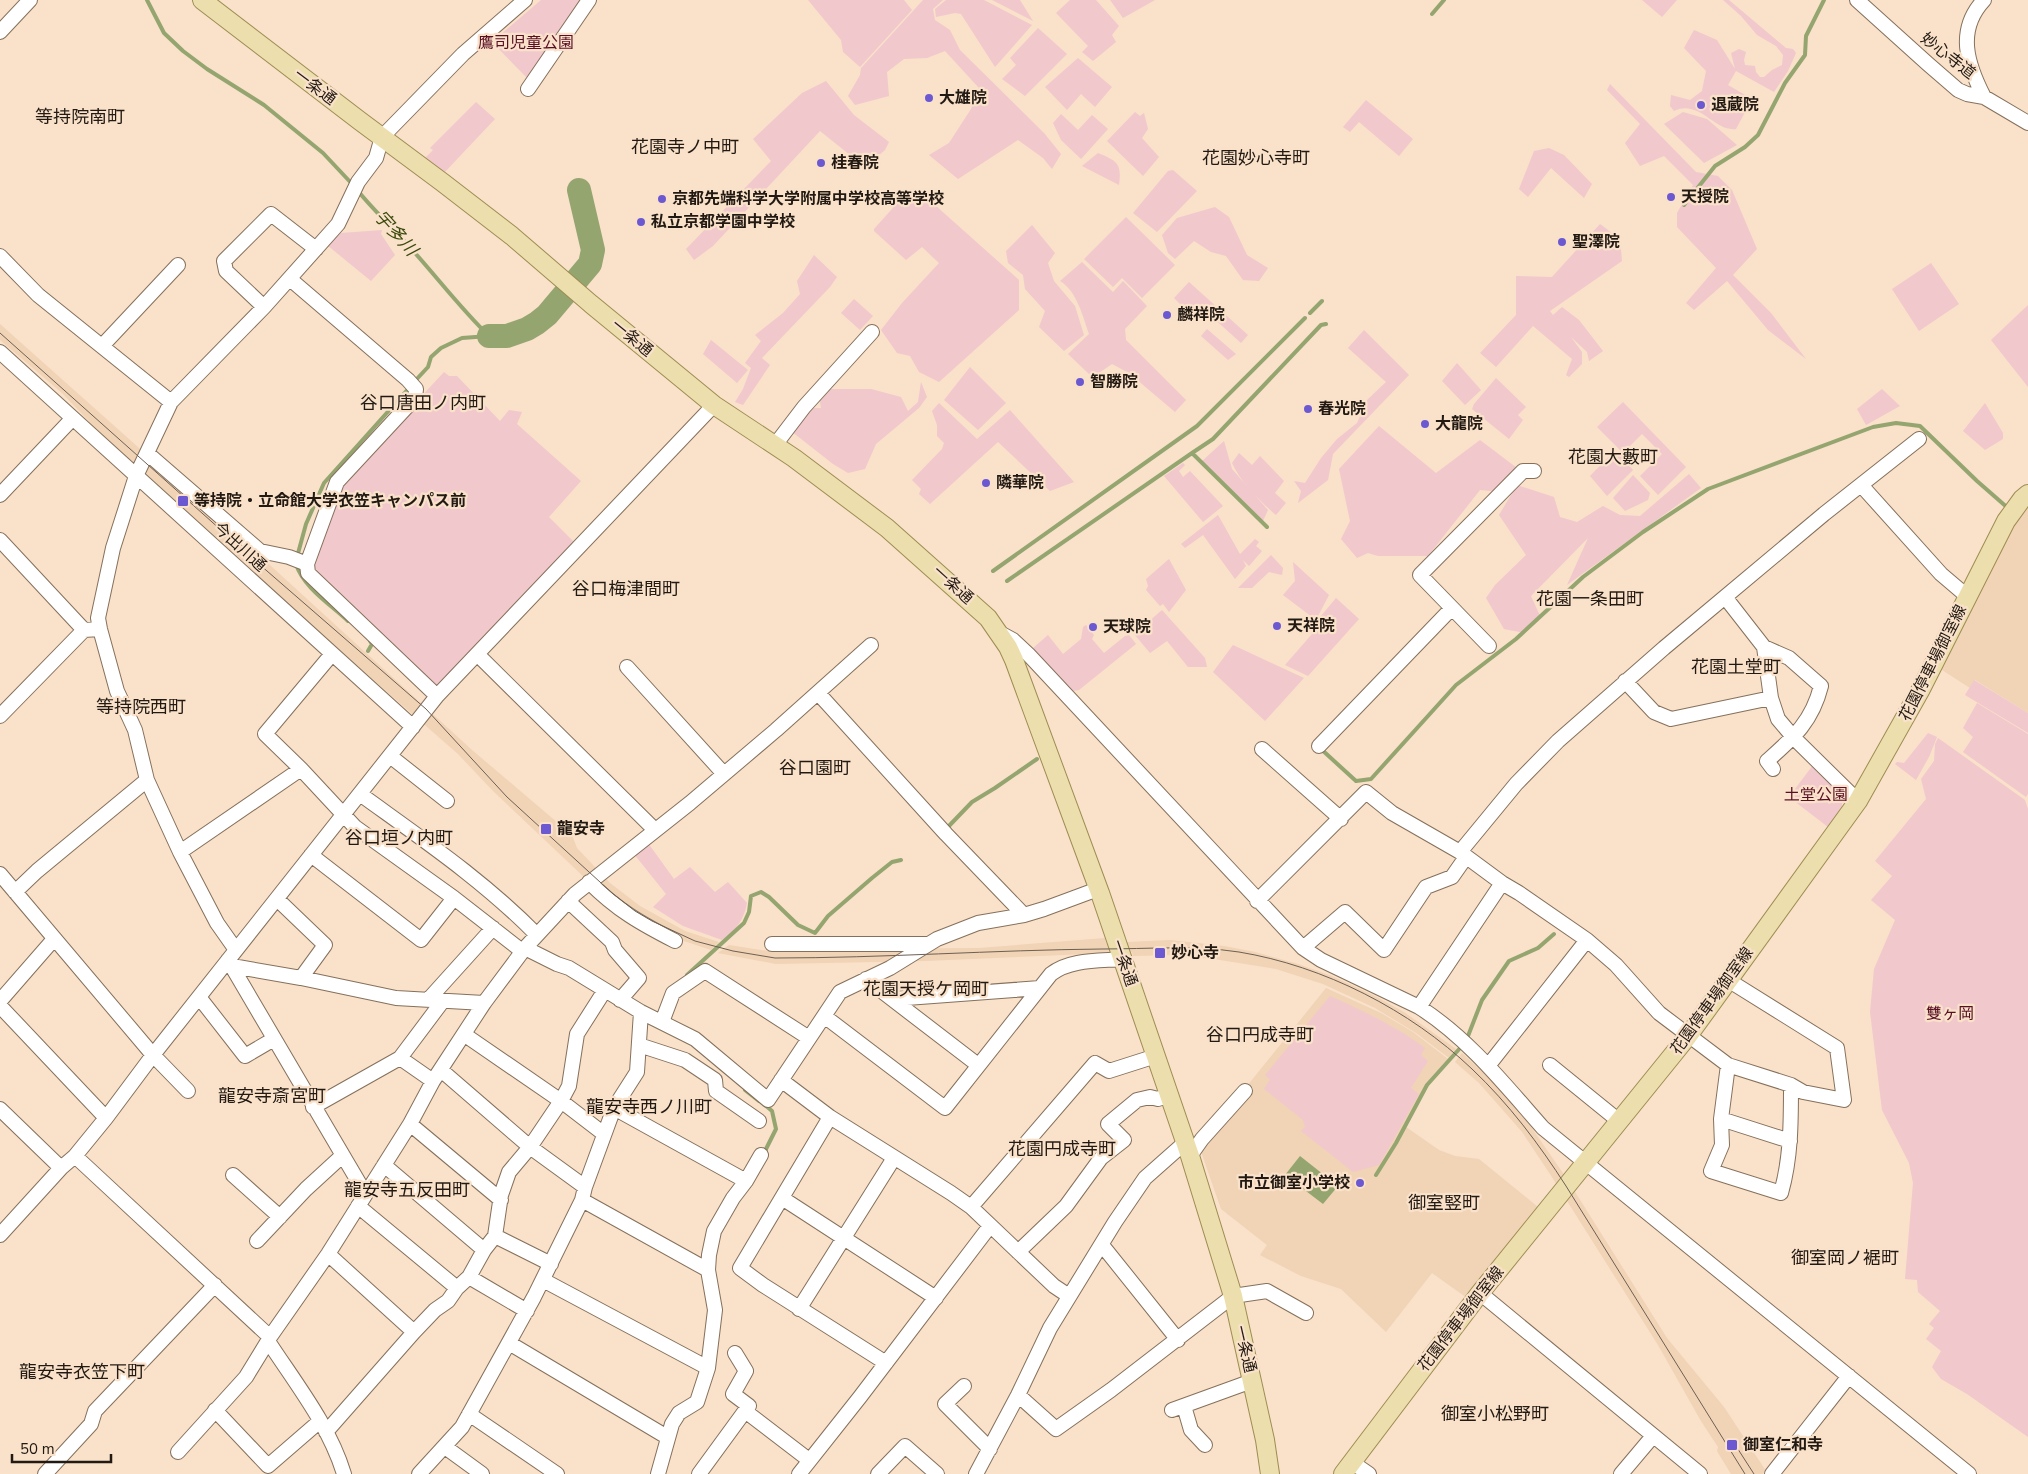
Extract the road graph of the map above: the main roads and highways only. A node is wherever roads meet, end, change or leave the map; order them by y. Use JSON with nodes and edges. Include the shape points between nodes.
{"nodes":[{"id":1,"x":202,"y":0,"type":"edge"},
{"id":2,"x":2020,"y":501,"type":"edge"},
{"id":3,"x":1348,"y":1468,"type":"edge"},
{"id":4,"x":1270,"y":1474,"type":"edge"}],
"edges":[{"from":1,"to":4,"type":"main road","name":"一条通","via":[[489,218],[714,405],[794,458],[887,528],[988,618],[1008,647],[1170,1095],[1234,1296]]},
{"from":2,"to":3,"type":"main road","name":"花園停車場御室線","via":[[1858,801],[1688,1036],[1480,1293]]}]}
